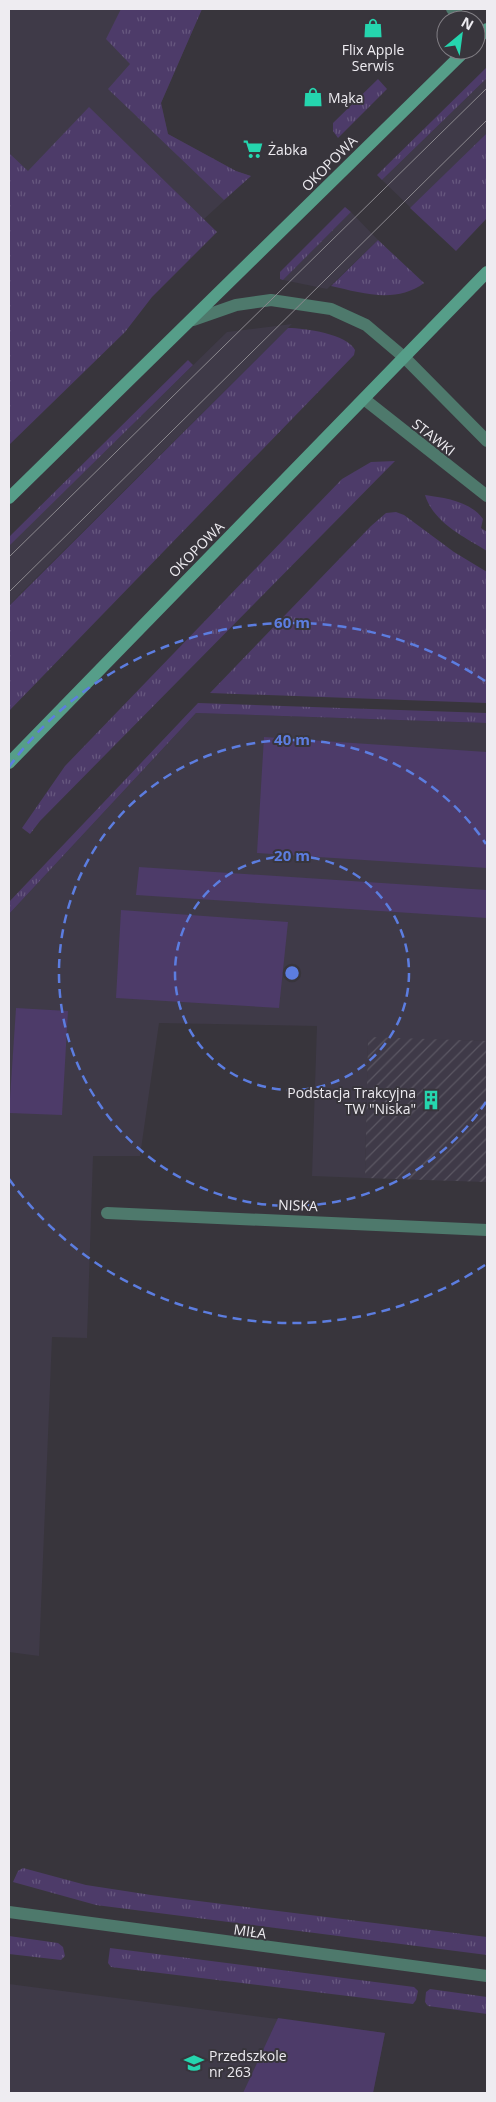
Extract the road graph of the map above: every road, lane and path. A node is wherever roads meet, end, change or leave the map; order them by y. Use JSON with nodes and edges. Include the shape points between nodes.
{"nodes":[{"id":1,"x":456,"y":60,"type":"edge"},
{"id":2,"x":487,"y":272,"type":"edge"},
{"id":3,"x":193,"y":320,"type":"junction"},
{"id":4,"x":405,"y":358,"type":"junction"},
{"id":5,"x":364,"y":400,"type":"junction"},
{"id":6,"x":487,"y":441,"type":"edge"},
{"id":7,"x":487,"y":496,"type":"edge"},
{"id":8,"x":9,"y":498,"type":"edge"},
{"id":9,"x":9,"y":763,"type":"edge"},
{"id":10,"x":107,"y":1213,"type":"dead end"},
{"id":11,"x":487,"y":1230,"type":"edge"},
{"id":12,"x":9,"y":1912,"type":"edge"},
{"id":13,"x":487,"y":1976,"type":"edge"}],
"edges":[{"from":1,"to":3,"type":"main road","name":"OKOPOWA"},
{"from":2,"to":4,"type":"main road","name":"OKOPOWA"},
{"from":3,"to":4,"type":"street","name":"OKOPOWA","via":[[236,305],[271,300],[300,303],[331,309],[366,326]]},
{"from":3,"to":8,"type":"main road","name":"OKOPOWA"},
{"from":4,"to":5,"type":"main road","name":"OKOPOWA"},
{"from":4,"to":6,"type":"street"},
{"from":5,"to":7,"type":"street","name":"STAWKI"},
{"from":5,"to":9,"type":"main road","name":"OKOPOWA"},
{"from":10,"to":11,"type":"street","name":"NISKA"},
{"from":12,"to":13,"type":"street","name":"MIŁA"}]}
